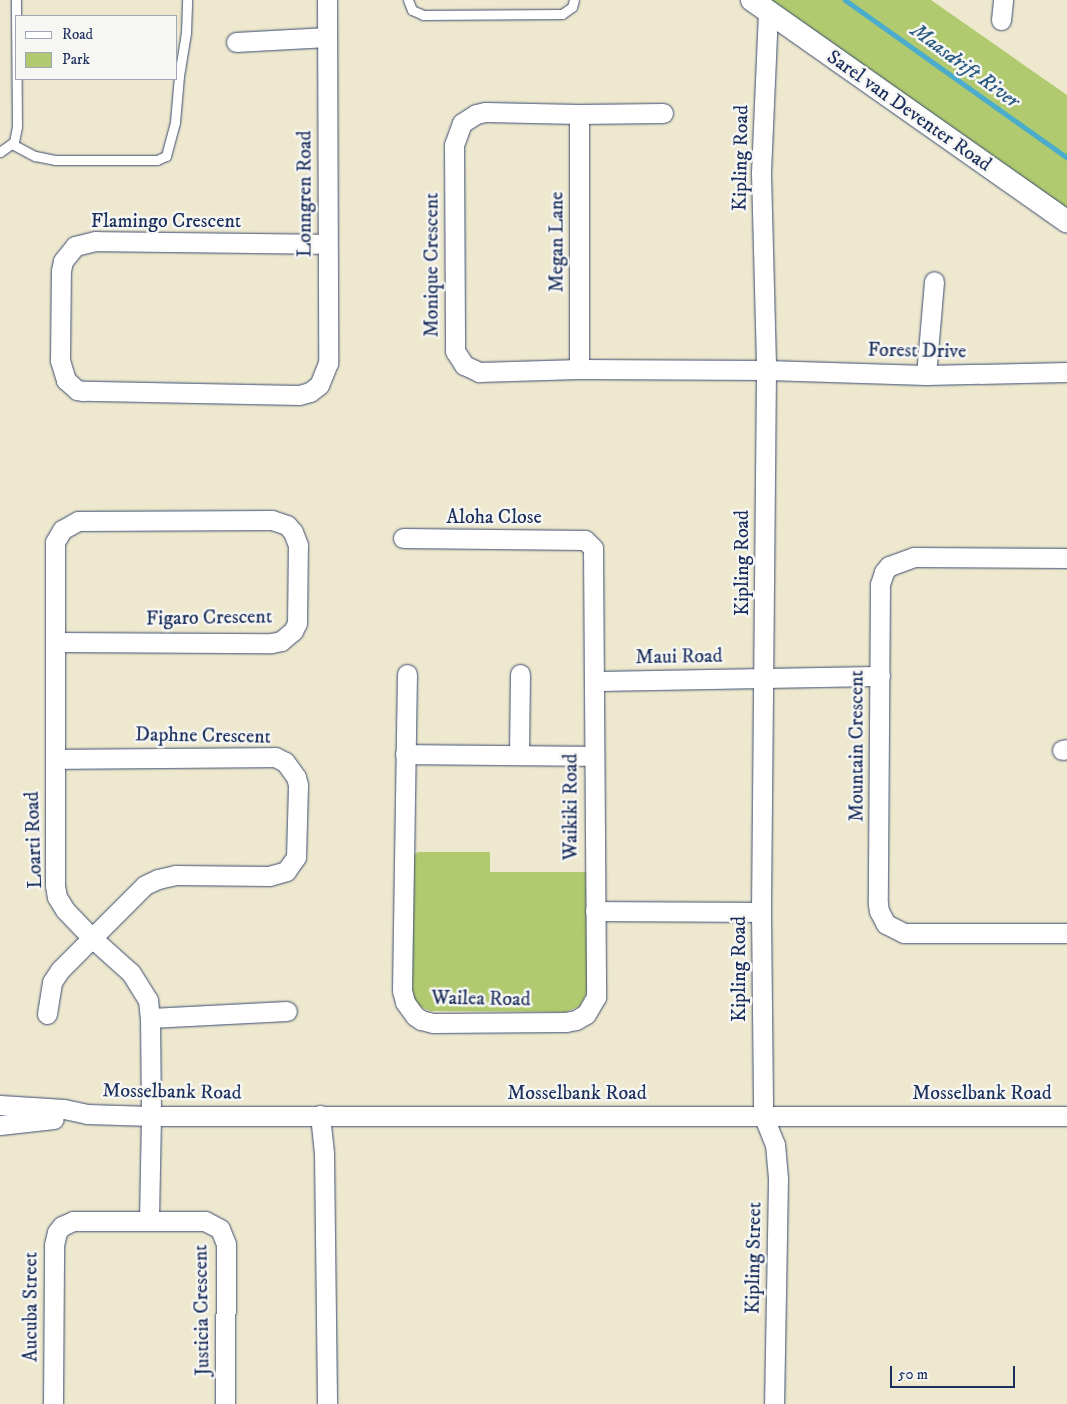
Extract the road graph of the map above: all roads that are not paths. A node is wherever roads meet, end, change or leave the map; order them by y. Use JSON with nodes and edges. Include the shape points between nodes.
{"nodes":[{"id":1,"x":16,"y":0,"type":"edge"},
{"id":2,"x":187,"y":0,"type":"edge"},
{"id":3,"x":327,"y":0,"type":"edge"},
{"id":4,"x":408,"y":0,"type":"edge"},
{"id":5,"x":574,"y":0,"type":"edge"},
{"id":6,"x":1003,"y":0,"type":"edge"},
{"id":7,"x":760,"y":6,"type":"edge"},
{"id":8,"x":16,"y":15,"type":"edge"},
{"id":9,"x":1001,"y":20,"type":"dead end"},
{"id":10,"x":327,"y":37,"type":"junction"},
{"id":11,"x":236,"y":42,"type":"dead end"},
{"id":12,"x":178,"y":76,"type":"edge"},
{"id":13,"x":16,"y":80,"type":"edge"},
{"id":14,"x":178,"y":80,"type":"edge"},
{"id":15,"x":663,"y":113,"type":"dead end"},
{"id":16,"x":579,"y":114,"type":"junction"},
{"id":17,"x":12,"y":144,"type":"junction"},
{"id":18,"x":0,"y":152,"type":"edge"},
{"id":19,"x":1067,"y":221,"type":"edge"},
{"id":20,"x":327,"y":244,"type":"junction"},
{"id":21,"x":934,"y":281,"type":"dead end"},
{"id":22,"x":579,"y":370,"type":"junction"},
{"id":23,"x":766,"y":370,"type":"junction"},
{"id":24,"x":1067,"y":372,"type":"edge"},
{"id":25,"x":926,"y":375,"type":"junction"},
{"id":26,"x":319,"y":385,"type":"joint"},
{"id":27,"x":62,"y":530,"type":"joint"},
{"id":28,"x":403,"y":538,"type":"dead end"},
{"id":29,"x":585,"y":540,"type":"joint"},
{"id":30,"x":1067,"y":558,"type":"edge"},
{"id":31,"x":56,"y":642,"type":"junction"},
{"id":32,"x":407,"y":674,"type":"dead end"},
{"id":33,"x":520,"y":674,"type":"dead end"},
{"id":34,"x":880,"y":676,"type":"junction"},
{"id":35,"x":764,"y":677,"type":"junction"},
{"id":36,"x":594,"y":681,"type":"junction"},
{"id":37,"x":405,"y":754,"type":"junction"},
{"id":38,"x":519,"y":755,"type":"junction"},
{"id":39,"x":593,"y":756,"type":"junction"},
{"id":40,"x":55,"y":759,"type":"junction"},
{"id":41,"x":595,"y":911,"type":"junction"},
{"id":42,"x":761,"y":912,"type":"junction"},
{"id":43,"x":1067,"y":933,"type":"edge"},
{"id":44,"x":92,"y":938,"type":"junction"},
{"id":45,"x":287,"y":1011,"type":"dead end"},
{"id":46,"x":48,"y":1014,"type":"dead end"},
{"id":47,"x":150,"y":1018,"type":"junction"},
{"id":48,"x":0,"y":1105,"type":"edge"},
{"id":49,"x":87,"y":1114,"type":"junction"},
{"id":50,"x":763,"y":1115,"type":"junction"},
{"id":51,"x":151,"y":1116,"type":"junction"},
{"id":52,"x":320,"y":1116,"type":"junction"},
{"id":53,"x":1067,"y":1116,"type":"edge"},
{"id":54,"x":0,"y":1125,"type":"edge"},
{"id":55,"x":149,"y":1221,"type":"junction"},
{"id":56,"x":53,"y":1404,"type":"edge"},
{"id":57,"x":225,"y":1404,"type":"edge"},
{"id":58,"x":327,"y":1404,"type":"edge"},
{"id":59,"x":774,"y":1404,"type":"edge"}],
"edges":[{"from":1,"to":8,"type":"lane"},
{"from":2,"to":12,"type":"lane","via":[[186,33]]},
{"from":3,"to":10,"type":"street","name":"Lonngren Road"},
{"from":4,"to":5,"type":"lane","via":[[412,10],[423,15],[562,14],[572,7]]},
{"from":6,"to":9,"type":"street"},
{"from":7,"to":19,"type":"street","name":"Sarel van Deventer Road"},
{"from":7,"to":23,"type":"street","name":"Kipling Road"},
{"from":10,"to":11,"type":"street"},
{"from":10,"to":20,"type":"street","name":"Lonngren Road"},
{"from":13,"to":17,"type":"lane","via":[[16,126]]},
{"from":14,"to":17,"type":"lane","via":[[175,122],[166,156],[157,160],[55,160],[35,156]]},
{"from":15,"to":16,"type":"street","name":"Monique Crescent"},
{"from":16,"to":22,"type":"street","name":"Megan Lane"},
{"from":16,"to":22,"type":"street","name":"Monique Crescent","via":[[476,114],[458,129],[454,145],[454,173],[455,351],[458,358],[478,372]]},
{"from":17,"to":18,"type":"lane"},
{"from":20,"to":26,"type":"street","name":"Lonngren Road","via":[[328,364]]},
{"from":20,"to":26,"type":"street","name":"Flamingo Crescent","via":[[95,241],[75,246],[63,261],[61,271],[60,360],[66,380],[76,390],[299,395]]},
{"from":21,"to":25,"type":"street"},
{"from":22,"to":23,"type":"street","name":"Monique Crescent"},
{"from":23,"to":25,"type":"street","name":"Forest Drive"},
{"from":23,"to":35,"type":"street","name":"Kipling Road"},
{"from":24,"to":25,"type":"street","name":"Forest Drive"},
{"from":27,"to":31,"type":"street","name":"Loarti Road","via":[[55,542]]},
{"from":27,"to":31,"type":"street","name":"Figaro Crescent","via":[[78,522],[272,520],[286,525],[294,532],[298,545],[296,623],[288,635],[271,643]]},
{"from":28,"to":29,"type":"street","name":"Aloha Close"},
{"from":29,"to":36,"type":"street","name":"Waikiki Road","via":[[594,552]]},
{"from":30,"to":34,"type":"street","name":"Mountain Crescent","via":[[914,558],[889,566],[880,584]]},
{"from":31,"to":40,"type":"street","name":"Loarti Road"},
{"from":32,"to":37,"type":"street","name":"Wailea Road"},
{"from":33,"to":38,"type":"street"},
{"from":34,"to":35,"type":"street","name":"Maui Road"},
{"from":34,"to":43,"type":"street","name":"Mountain Crescent","via":[[878,904],[882,918],[891,928],[904,933]]},
{"from":35,"to":36,"type":"street","name":"Maui Road"},
{"from":35,"to":42,"type":"street","name":"Kipling Road"},
{"from":36,"to":39,"type":"street","name":"Waikiki Road"},
{"from":37,"to":38,"type":"street"},
{"from":37,"to":41,"type":"street","name":"Wailea Road","via":[[402,990],[405,1002],[415,1016],[433,1023],[566,1022],[586,1014],[596,997]]},
{"from":38,"to":39,"type":"street"},
{"from":39,"to":41,"type":"street","name":"Waikiki Road"},
{"from":40,"to":44,"type":"street","name":"Loarti Road","via":[[57,897]]},
{"from":40,"to":44,"type":"street","name":"Daphne Crescent","via":[[275,757],[285,762],[298,785],[296,857],[286,870],[269,876],[175,875],[158,879],[145,885]]},
{"from":41,"to":42,"type":"street"},
{"from":42,"to":50,"type":"street","name":"Kipling Road"},
{"from":44,"to":46,"type":"street","name":"Daphne Crescent","via":[[52,982]]},
{"from":44,"to":47,"type":"street","name":"Loarti Road","via":[[142,988],[148,1000]]},
{"from":45,"to":47,"type":"street"},
{"from":47,"to":51,"type":"street","name":"Loarti Road"},
{"from":48,"to":49,"type":"street","name":"Mosselbank Road","via":[[64,1109]]},
{"from":49,"to":51,"type":"street","name":"Mosselbank Road"},
{"from":49,"to":54,"type":"street","name":"Mosselbank Road"},
{"from":50,"to":52,"type":"street","name":"Mosselbank Road"},
{"from":50,"to":53,"type":"street","name":"Mosselbank Road"},
{"from":50,"to":59,"type":"street","name":"Kipling Street","via":[[775,1144],[778,1179]]},
{"from":51,"to":52,"type":"street","name":"Mosselbank Road"},
{"from":51,"to":55,"type":"street"},
{"from":52,"to":58,"type":"street","via":[[324,1154]]},
{"from":55,"to":56,"type":"street","name":"Aucuba Street","via":[[73,1222],[62,1226],[58,1232],[54,1245]]},
{"from":55,"to":57,"type":"street","name":"Justicia Crescent","via":[[205,1221],[216,1225],[225,1238]]}]}
